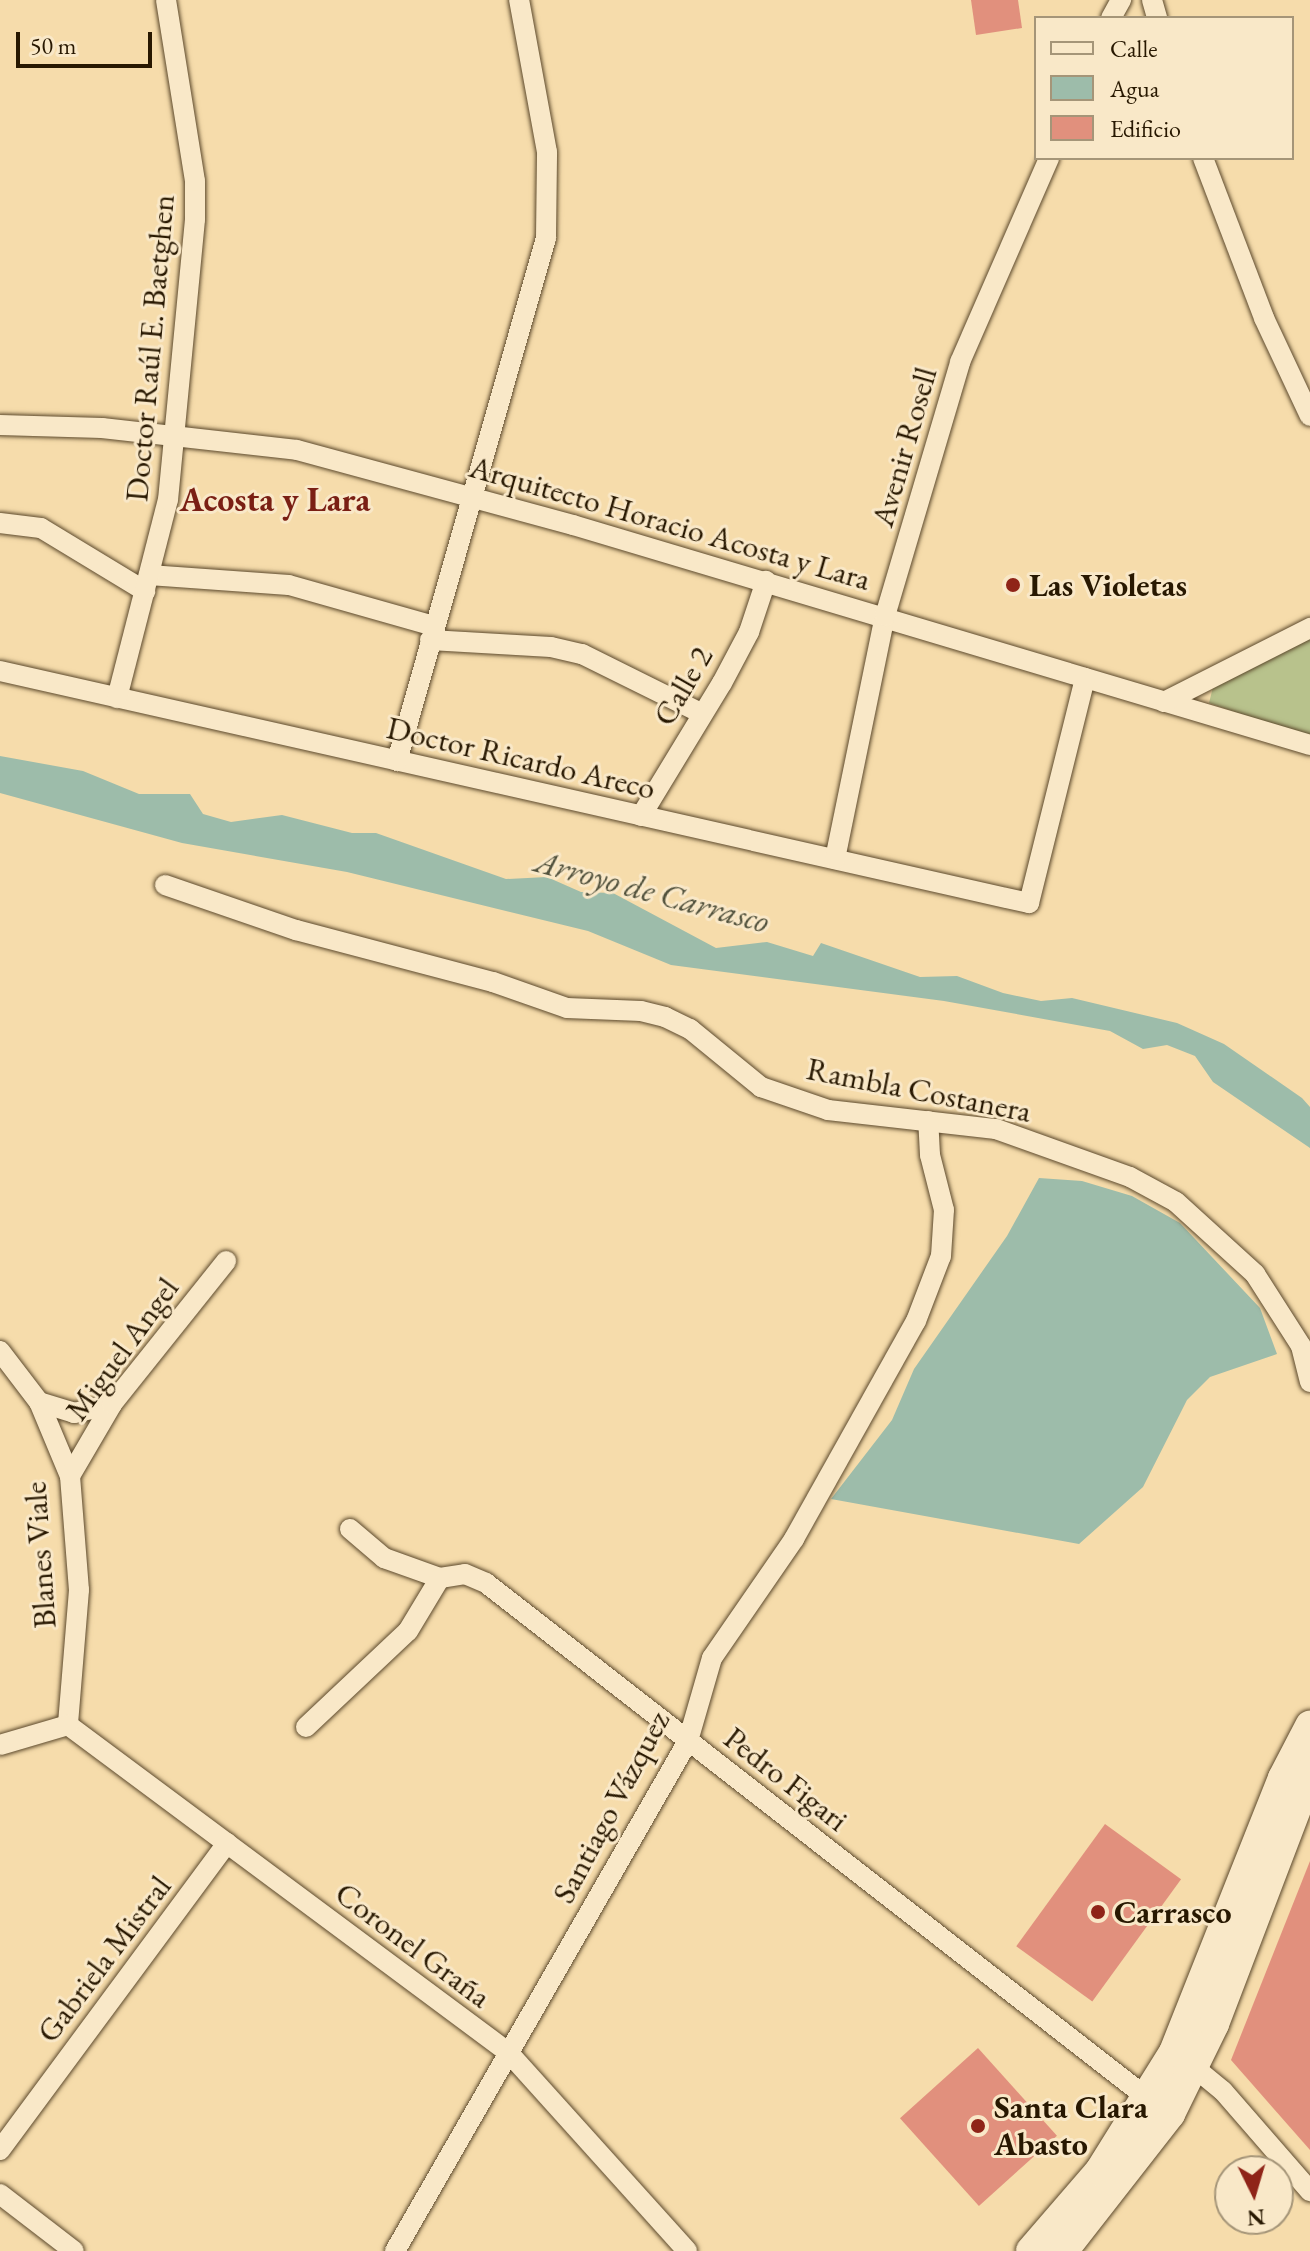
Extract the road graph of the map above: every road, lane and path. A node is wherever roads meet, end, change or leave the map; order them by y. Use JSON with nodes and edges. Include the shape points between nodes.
{"nodes":[{"id":1,"x":166,"y":0,"type":"edge"},
{"id":2,"x":519,"y":0,"type":"edge"},
{"id":3,"x":1048,"y":160,"type":"edge"},
{"id":4,"x":1204,"y":160,"type":"edge"},
{"id":5,"x":1310,"y":416,"type":"edge"},
{"id":6,"x":0,"y":425,"type":"edge"},
{"id":7,"x":178,"y":435,"type":"junction"},
{"id":8,"x":469,"y":495,"type":"junction"},
{"id":9,"x":0,"y":523,"type":"edge"},
{"id":10,"x":766,"y":581,"type":"junction"},
{"id":11,"x":147,"y":583,"type":"junction"},
{"id":12,"x":885,"y":616,"type":"junction"},
{"id":13,"x":1310,"y":628,"type":"edge"},
{"id":14,"x":432,"y":633,"type":"junction"},
{"id":15,"x":0,"y":671,"type":"edge"},
{"id":16,"x":1085,"y":678,"type":"junction"},
{"id":17,"x":117,"y":698,"type":"junction"},
{"id":18,"x":1164,"y":702,"type":"junction"},
{"id":19,"x":701,"y":713,"type":"junction"},
{"id":20,"x":1310,"y":745,"type":"edge"},
{"id":21,"x":397,"y":761,"type":"junction"},
{"id":22,"x":641,"y":816,"type":"junction"},
{"id":23,"x":835,"y":859,"type":"junction"},
{"id":24,"x":165,"y":885,"type":"dead end"},
{"id":25,"x":928,"y":1121,"type":"junction"},
{"id":26,"x":226,"y":1261,"type":"dead end"},
{"id":27,"x":0,"y":1351,"type":"edge"},
{"id":28,"x":1310,"y":1382,"type":"edge"},
{"id":29,"x":39,"y":1402,"type":"junction"},
{"id":30,"x":112,"y":1404,"type":"junction"},
{"id":31,"x":70,"y":1476,"type":"junction"},
{"id":32,"x":350,"y":1529,"type":"dead end"},
{"id":33,"x":440,"y":1578,"type":"junction"},
{"id":34,"x":68,"y":1725,"type":"junction"},
{"id":35,"x":1310,"y":1726,"type":"edge"},
{"id":36,"x":306,"y":1727,"type":"dead end"},
{"id":37,"x":688,"y":1741,"type":"junction"},
{"id":38,"x":0,"y":1745,"type":"edge"},
{"id":39,"x":1310,"y":1772,"type":"edge"},
{"id":40,"x":227,"y":1843,"type":"junction"},
{"id":41,"x":509,"y":2053,"type":"junction"},
{"id":42,"x":1184,"y":2059,"type":"junction"},
{"id":43,"x":1159,"y":2107,"type":"junction"},
{"id":44,"x":0,"y":2150,"type":"edge"},
{"id":45,"x":1310,"y":2191,"type":"edge"},
{"id":46,"x":0,"y":2194,"type":"edge"},
{"id":47,"x":74,"y":2251,"type":"edge"},
{"id":48,"x":395,"y":2251,"type":"edge"},
{"id":49,"x":687,"y":2251,"type":"edge"},
{"id":50,"x":1031,"y":2251,"type":"edge"},
{"id":51,"x":1063,"y":2251,"type":"edge"}],
"edges":[{"from":1,"to":7,"type":"street","name":"Doctor Raúl E. Baetghen","via":[[196,198]]},
{"from":2,"to":8,"type":"street","via":[[547,152],[548,213],[478,484]]},
{"from":3,"to":12,"type":"street","name":"Avenir Rosell","via":[[960,362]]},
{"from":4,"to":5,"type":"street","via":[[1264,318]]},
{"from":6,"to":7,"type":"street","name":"Arquitecto Horacio Acosta y Lara"},
{"from":7,"to":8,"type":"street","name":"Arquitecto Horacio Acosta y Lara","via":[[297,450]]},
{"from":7,"to":11,"type":"street","name":"Doctor Raúl E. Baetghen"},
{"from":8,"to":10,"type":"street","name":"Arquitecto Horacio Acosta y Lara"},
{"from":8,"to":14,"type":"street"},
{"from":9,"to":11,"type":"street","via":[[41,528]]},
{"from":10,"to":12,"type":"street","name":"Arquitecto Horacio Acosta y Lara"},
{"from":10,"to":19,"type":"street","name":"Calle 2","via":[[749,632]]},
{"from":11,"to":14,"type":"street","via":[[289,585]]},
{"from":11,"to":17,"type":"street","name":"Doctor Raúl E. Baetghen"},
{"from":12,"to":16,"type":"street","name":"Arquitecto Horacio Acosta y Lara"},
{"from":12,"to":23,"type":"street","name":"Avenir Rosell"},
{"from":13,"to":18,"type":"street"},
{"from":14,"to":19,"type":"street","via":[[582,654]]},
{"from":14,"to":21,"type":"street"},
{"from":15,"to":17,"type":"street","name":"Doctor Ricardo Areco"},
{"from":16,"to":18,"type":"street","name":"Arquitecto Horacio Acosta y Lara"},
{"from":16,"to":23,"type":"street","name":"Doctor Ricardo Areco","via":[[1029,903]]},
{"from":17,"to":21,"type":"street","name":"Doctor Ricardo Areco"},
{"from":18,"to":20,"type":"street","name":"Arquitecto Horacio Acosta y Lara"},
{"from":19,"to":22,"type":"street","name":"Calle 2"},
{"from":21,"to":22,"type":"street","name":"Doctor Ricardo Areco"},
{"from":22,"to":23,"type":"street","name":"Doctor Ricardo Areco"},
{"from":24,"to":25,"type":"street","name":"Rambla Costanera","via":[[296,930],[493,982],[567,1008],[665,1017],[690,1029],[761,1087],[828,1110]]},
{"from":25,"to":28,"type":"street","name":"Rambla Costanera","via":[[996,1129],[1130,1177],[1176,1202],[1255,1274],[1301,1346]]},
{"from":25,"to":37,"type":"street","name":"Santiago Vázquez","via":[[930,1155],[944,1210],[941,1256],[916,1321],[794,1539],[712,1658]]},
{"from":26,"to":30,"type":"street","name":"Miguel Angel"},
{"from":27,"to":29,"type":"street","name":"Blanes Viale"},
{"from":29,"to":30,"type":"street","via":[[74,1413]]},
{"from":29,"to":31,"type":"street","name":"Blanes Viale"},
{"from":30,"to":31,"type":"street","name":"Miguel Angel"},
{"from":31,"to":34,"type":"street","name":"Blanes Viale","via":[[79,1590]]},
{"from":32,"to":33,"type":"street","name":"Pedro Figari","via":[[384,1558]]},
{"from":33,"to":36,"type":"street","via":[[408,1631]]},
{"from":33,"to":37,"type":"street","name":"Pedro Figari","via":[[465,1574],[486,1583]]},
{"from":34,"to":38,"type":"street"},
{"from":34,"to":40,"type":"street","name":"Coronel Graña"},
{"from":35,"to":42,"type":"main road","via":[[1277,1792]]},
{"from":37,"to":41,"type":"street","name":"Santiago Vázquez"},
{"from":37,"to":43,"type":"street","name":"Pedro Figari"},
{"from":39,"to":42,"type":"main road"},
{"from":40,"to":41,"type":"street","name":"Coronel Graña"},
{"from":40,"to":44,"type":"street","name":"Gabriela Mistral"},
{"from":41,"to":48,"type":"street","name":"Santiago Vázquez"},
{"from":41,"to":49,"type":"street","name":"Coronel Graña"},
{"from":42,"to":43,"type":"main road"},
{"from":42,"to":45,"type":"street","via":[[1223,2091]]},
{"from":43,"to":50,"type":"main road"},
{"from":43,"to":51,"type":"main road"},
{"from":46,"to":47,"type":"street"}]}
